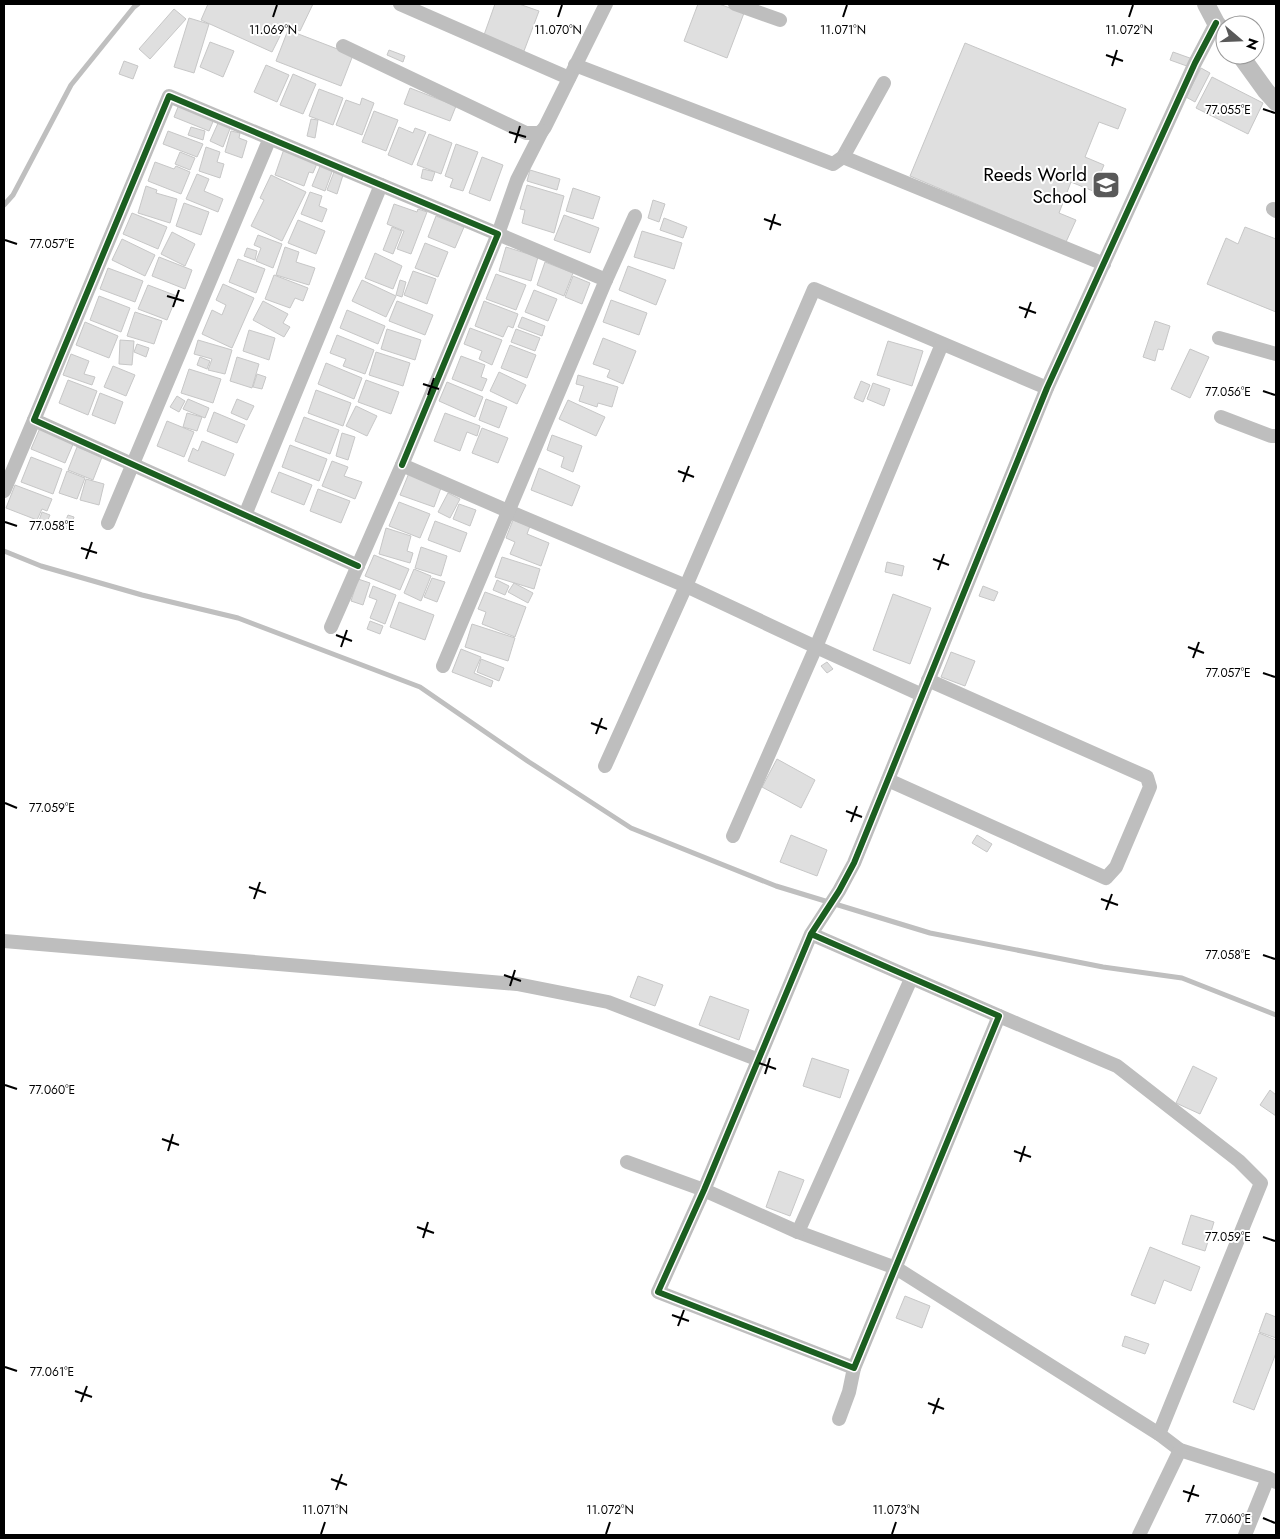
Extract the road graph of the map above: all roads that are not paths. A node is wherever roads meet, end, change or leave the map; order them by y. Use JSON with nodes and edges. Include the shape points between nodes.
{"nodes":[{"id":1,"x":400,"y":4,"type":"edge"},
{"id":2,"x":606,"y":4,"type":"edge"},
{"id":3,"x":735,"y":4,"type":"edge"},
{"id":4,"x":1206,"y":4,"type":"edge"},
{"id":5,"x":780,"y":20,"type":"dead end"},
{"id":6,"x":1215,"y":20,"type":"edge"},
{"id":7,"x":1215,"y":36,"type":"edge"},
{"id":8,"x":343,"y":46,"type":"dead end"},
{"id":9,"x":575,"y":65,"type":"junction"},
{"id":10,"x":1247,"y":65,"type":"edge"},
{"id":11,"x":568,"y":78,"type":"junction"},
{"id":12,"x":884,"y":83,"type":"dead end"},
{"id":13,"x":1276,"y":102,"type":"edge"},
{"id":14,"x":542,"y":131,"type":"junction"},
{"id":15,"x":270,"y":138,"type":"junction"},
{"id":16,"x":843,"y":157,"type":"junction"},
{"id":17,"x":381,"y":185,"type":"junction"},
{"id":18,"x":635,"y":216,"type":"dead end"},
{"id":19,"x":498,"y":234,"type":"junction"},
{"id":20,"x":1104,"y":264,"type":"junction"},
{"id":21,"x":606,"y":280,"type":"junction"},
{"id":22,"x":1219,"y":338,"type":"dead end"},
{"id":23,"x":942,"y":344,"type":"junction"},
{"id":24,"x":1276,"y":354,"type":"edge"},
{"id":25,"x":1047,"y":388,"type":"junction"},
{"id":26,"x":1221,"y":417,"type":"dead end"},
{"id":27,"x":34,"y":420,"type":"junction"},
{"id":28,"x":1276,"y":436,"type":"edge"},
{"id":29,"x":402,"y":464,"type":"junction"},
{"id":30,"x":133,"y":465,"type":"junction"},
{"id":31,"x":4,"y":491,"type":"edge"},
{"id":32,"x":508,"y":511,"type":"junction"},
{"id":33,"x":245,"y":515,"type":"junction"},
{"id":34,"x":108,"y":523,"type":"dead end"},
{"id":35,"x":358,"y":566,"type":"junction"},
{"id":36,"x":686,"y":586,"type":"junction"},
{"id":37,"x":331,"y":628,"type":"dead end"},
{"id":38,"x":816,"y":647,"type":"junction"},
{"id":39,"x":442,"y":666,"type":"dead end"},
{"id":40,"x":928,"y":680,"type":"junction"},
{"id":41,"x":922,"y":695,"type":"junction"},
{"id":42,"x":605,"y":766,"type":"dead end"},
{"id":43,"x":888,"y":780,"type":"junction"},
{"id":44,"x":733,"y":836,"type":"dead end"},
{"id":45,"x":811,"y":934,"type":"junction"},
{"id":46,"x":4,"y":941,"type":"edge"},
{"id":47,"x":910,"y":978,"type":"junction"},
{"id":48,"x":999,"y":1016,"type":"junction"},
{"id":49,"x":759,"y":1060,"type":"junction"},
{"id":50,"x":627,"y":1162,"type":"dead end"},
{"id":51,"x":704,"y":1190,"type":"junction"},
{"id":52,"x":798,"y":1232,"type":"junction"},
{"id":53,"x":896,"y":1268,"type":"junction"},
{"id":54,"x":854,"y":1368,"type":"junction"},
{"id":55,"x":839,"y":1419,"type":"dead end"},
{"id":56,"x":1159,"y":1434,"type":"junction"},
{"id":57,"x":1180,"y":1450,"type":"junction"},
{"id":58,"x":1272,"y":1480,"type":"edge"},
{"id":59,"x":1139,"y":1535,"type":"edge"},
{"id":60,"x":1245,"y":1535,"type":"edge"}],
"edges":[{"from":1,"to":11,"type":"street"},
{"from":2,"to":9,"type":"street"},
{"from":3,"to":5,"type":"street"},
{"from":4,"to":6,"type":"street"},
{"from":7,"to":20,"type":"street","via":[[1196,63]]},
{"from":8,"to":14,"type":"street","via":[[526,133]]},
{"from":9,"to":11,"type":"street"},
{"from":9,"to":16,"type":"street","via":[[833,164]]},
{"from":10,"to":13,"type":"street"},
{"from":11,"to":14,"type":"street"},
{"from":12,"to":16,"type":"street"},
{"from":14,"to":19,"type":"street","via":[[517,180]]},
{"from":15,"to":17,"type":"street"},
{"from":15,"to":27,"type":"street","via":[[170,96]]},
{"from":15,"to":30,"type":"street"},
{"from":16,"to":20,"type":"street"},
{"from":17,"to":19,"type":"street"},
{"from":17,"to":33,"type":"street"},
{"from":18,"to":21,"type":"street"},
{"from":19,"to":21,"type":"street"},
{"from":19,"to":29,"type":"street"},
{"from":20,"to":25,"type":"street"},
{"from":21,"to":32,"type":"street"},
{"from":22,"to":24,"type":"street"},
{"from":23,"to":25,"type":"street"},
{"from":23,"to":36,"type":"street","via":[[814,289]]},
{"from":23,"to":38,"type":"street"},
{"from":25,"to":40,"type":"street"},
{"from":26,"to":28,"type":"street"},
{"from":27,"to":30,"type":"street"},
{"from":27,"to":31,"type":"street"},
{"from":29,"to":32,"type":"street"},
{"from":29,"to":35,"type":"street"},
{"from":30,"to":33,"type":"street"},
{"from":30,"to":34,"type":"street"},
{"from":32,"to":36,"type":"street"},
{"from":32,"to":39,"type":"street"},
{"from":33,"to":35,"type":"street"},
{"from":35,"to":37,"type":"street"},
{"from":36,"to":38,"type":"street"},
{"from":36,"to":42,"type":"street"},
{"from":38,"to":41,"type":"street"},
{"from":38,"to":44,"type":"street"},
{"from":40,"to":41,"type":"street"},
{"from":40,"to":43,"type":"street","via":[[1147,777],[1150,787],[1116,868],[1106,878]]},
{"from":41,"to":43,"type":"street"},
{"from":43,"to":45,"type":"street","via":[[854,862]]},
{"from":45,"to":47,"type":"street"},
{"from":45,"to":49,"type":"street"},
{"from":46,"to":49,"type":"street","via":[[517,984],[608,1002]]},
{"from":47,"to":48,"type":"street"},
{"from":47,"to":52,"type":"street"},
{"from":48,"to":53,"type":"street"},
{"from":48,"to":56,"type":"street","via":[[1117,1066],[1239,1161],[1261,1183]]},
{"from":49,"to":51,"type":"street"},
{"from":50,"to":51,"type":"street"},
{"from":51,"to":52,"type":"street"},
{"from":51,"to":54,"type":"street","via":[[658,1292]]},
{"from":52,"to":53,"type":"street"},
{"from":53,"to":54,"type":"street"},
{"from":53,"to":56,"type":"street"},
{"from":54,"to":55,"type":"street"},
{"from":56,"to":57,"type":"street"},
{"from":57,"to":58,"type":"street"},
{"from":57,"to":59,"type":"street"},
{"from":58,"to":60,"type":"street"}]}
